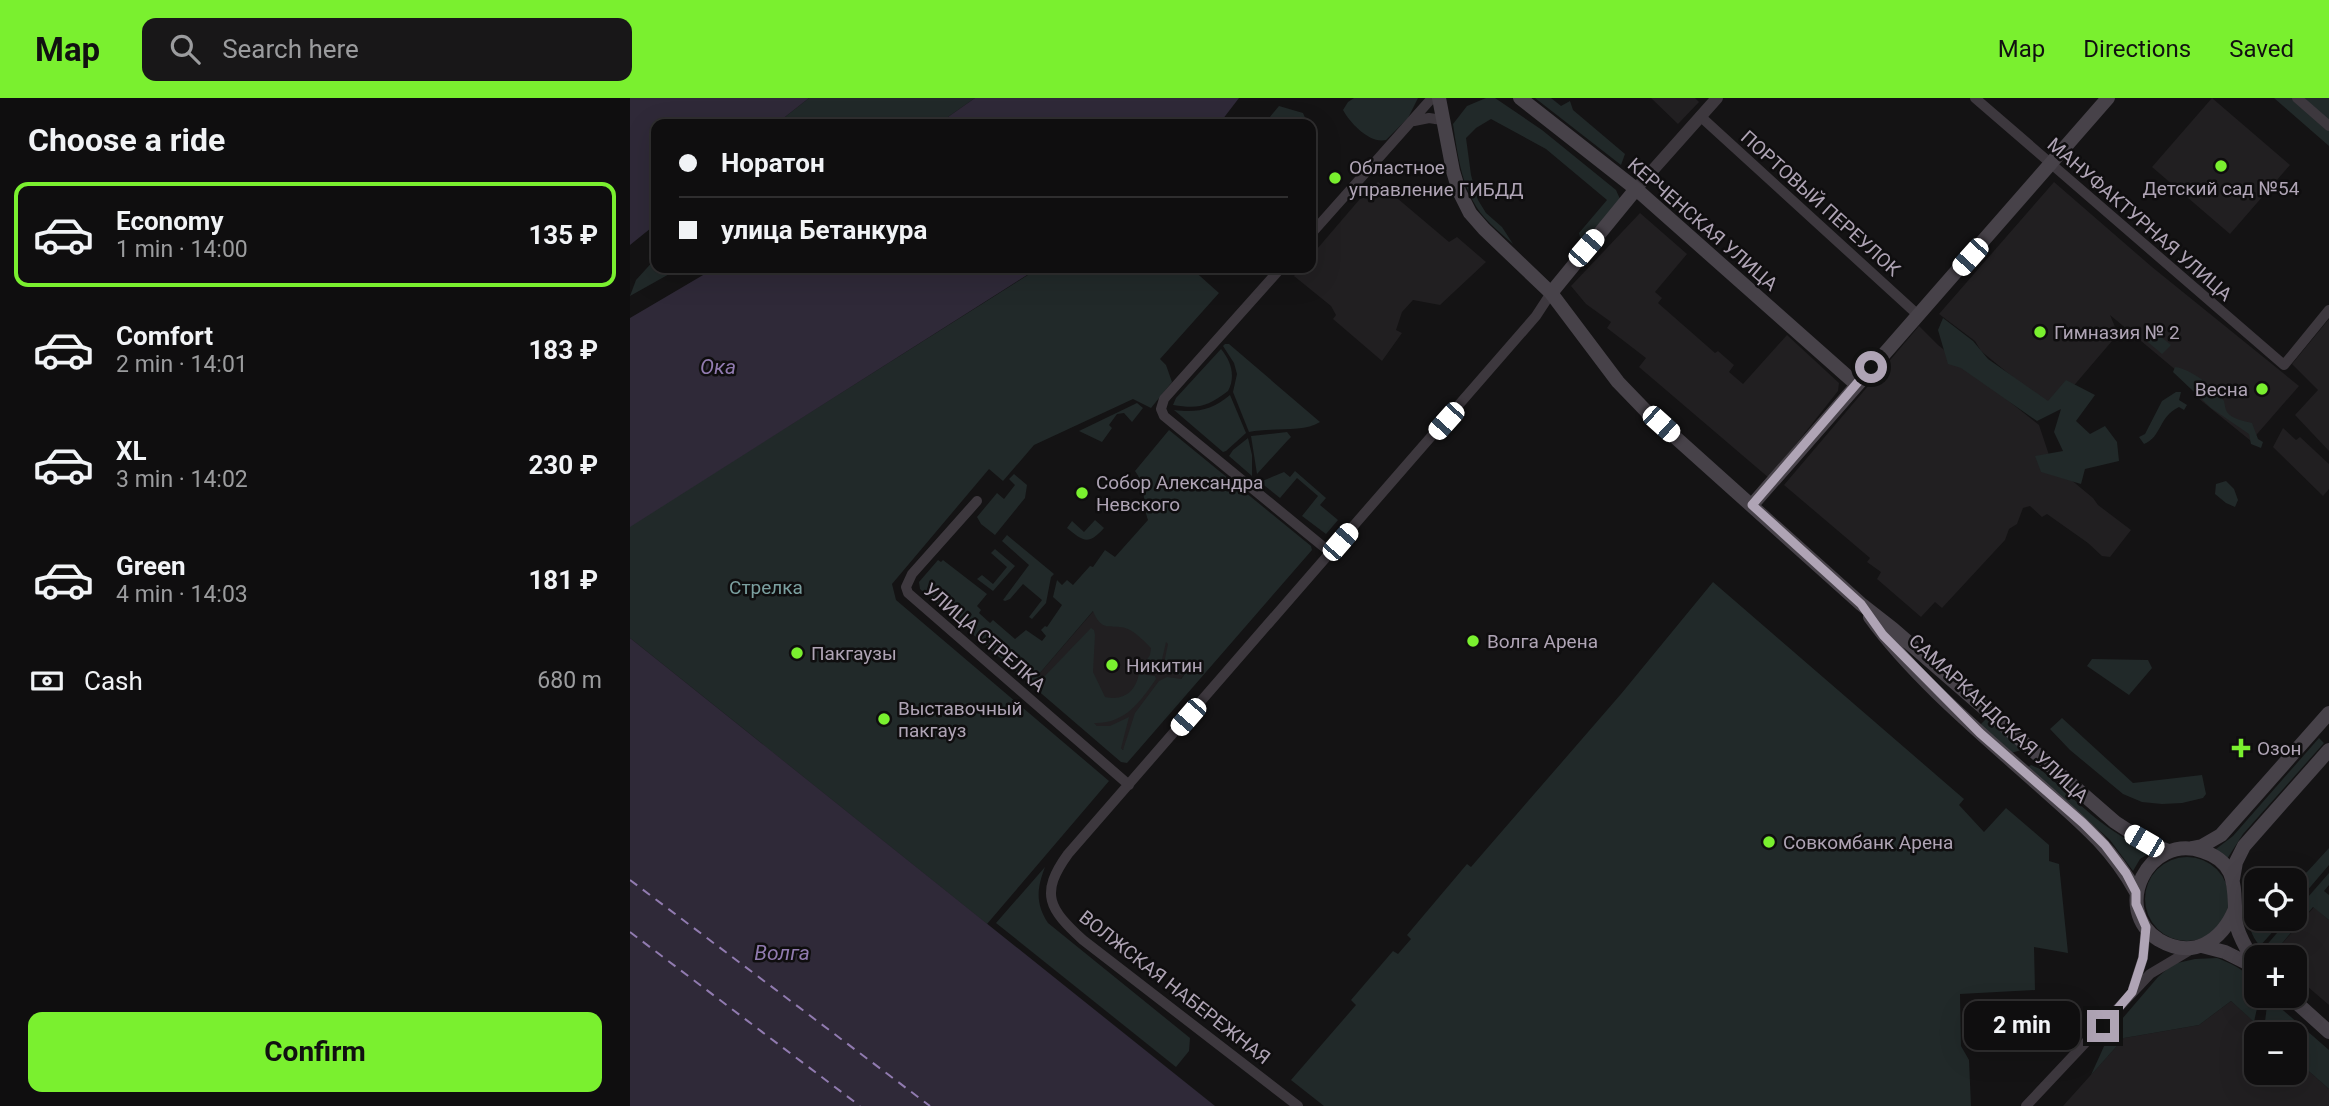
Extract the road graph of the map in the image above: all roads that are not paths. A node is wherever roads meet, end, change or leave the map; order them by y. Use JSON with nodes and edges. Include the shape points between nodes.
{"nodes":[{"id":1,"x":1432,"y":98,"type":"edge"},
{"id":2,"x":1439,"y":98,"type":"edge"},
{"id":3,"x":1520,"y":98,"type":"edge"},
{"id":4,"x":1717,"y":98,"type":"edge"},
{"id":5,"x":1975,"y":98,"type":"edge"},
{"id":6,"x":2108,"y":98,"type":"edge"},
{"id":7,"x":2297,"y":98,"type":"edge"},
{"id":8,"x":1700,"y":116,"type":"junction"},
{"id":9,"x":1442,"y":120,"type":"junction"},
{"id":10,"x":1414,"y":121,"type":"junction"},
{"id":11,"x":2329,"y":126,"type":"edge"},
{"id":12,"x":2050,"y":164,"type":"junction"},
{"id":13,"x":1636,"y":189,"type":"junction"},
{"id":14,"x":1316,"y":229,"type":"edge"},
{"id":15,"x":1277,"y":273,"type":"edge"},
{"id":16,"x":1551,"y":292,"type":"junction"},
{"id":17,"x":2329,"y":310,"type":"edge"},
{"id":18,"x":1918,"y":315,"type":"junction"},
{"id":19,"x":1856,"y":384,"type":"junction"},
{"id":20,"x":977,"y":501,"type":"dead end"},
{"id":21,"x":1752,"y":505,"type":"junction"},
{"id":22,"x":1331,"y":553,"type":"junction"},
{"id":23,"x":1861,"y":604,"type":"junction"},
{"id":24,"x":2329,"y":713,"type":"edge"},
{"id":25,"x":2329,"y":750,"type":"edge"},
{"id":26,"x":2011,"y":760,"type":"junction"},
{"id":27,"x":2064,"y":777,"type":"junction"},
{"id":28,"x":1129,"y":785,"type":"junction"},
{"id":29,"x":2192,"y":848,"type":"junction"},
{"id":30,"x":2168,"y":851,"type":"junction"},
{"id":31,"x":2233,"y":879,"type":"junction"},
{"id":32,"x":2136,"y":892,"type":"junction"},
{"id":33,"x":2235,"y":909,"type":"junction"},
{"id":34,"x":2146,"y":927,"type":"junction"},
{"id":35,"x":2245,"y":945,"type":"edge"},
{"id":36,"x":2198,"y":947,"type":"junction"},
{"id":37,"x":2244,"y":961,"type":"edge"},
{"id":38,"x":2132,"y":992,"type":"junction"},
{"id":39,"x":2303,"y":1008,"type":"edge"},
{"id":40,"x":2329,"y":1031,"type":"edge"},
{"id":41,"x":1298,"y":1106,"type":"edge"},
{"id":42,"x":2026,"y":1106,"type":"edge"}],
"edges":[{"from":1,"to":10,"type":"street"},
{"from":2,"to":9,"type":"main road","name":"САМАРКАНДСКАЯ УЛИЦА"},
{"from":3,"to":13,"type":"main road","name":"КЕРЧЕНСКАЯ УЛИЦА"},
{"from":4,"to":8,"type":"street"},
{"from":5,"to":12,"type":"street","name":"МАНУФАКТУРНАЯ УЛИЦА"},
{"from":6,"to":12,"type":"main road"},
{"from":7,"to":11,"type":"street"},
{"from":8,"to":13,"type":"street"},
{"from":8,"to":18,"type":"street","name":"ПОРТОВЫЙ ПЕРЕУЛОК"},
{"from":9,"to":10,"type":"street"},
{"from":9,"to":16,"type":"main road","name":"САМАРКАНДСКАЯ УЛИЦА","via":[[1459,191],[1470,213]]},
{"from":10,"to":14,"type":"street"},
{"from":12,"to":17,"type":"street","name":"МАНУФАКТУРНАЯ УЛИЦА","via":[[2284,365]]},
{"from":12,"to":18,"type":"main road"},
{"from":13,"to":16,"type":"main road"},
{"from":13,"to":19,"type":"main road","name":"КЕРЧЕНСКАЯ УЛИЦА"},
{"from":15,"to":22,"type":"street","via":[[1161,406],[1164,416]]},
{"from":16,"to":21,"type":"main road","name":"САМАРКАНДСКАЯ УЛИЦА","via":[[1618,382]]},
{"from":16,"to":22,"type":"street","via":[[1536,316]]},
{"from":18,"to":19,"type":"main road"},
{"from":19,"to":21,"type":"main road"},
{"from":20,"to":28,"type":"street","name":"УЛИЦА СТРЕЛКА","via":[[907,582],[908,593]]},
{"from":21,"to":23,"type":"main road","name":"САМАРКАНДСКАЯ УЛИЦА"},
{"from":22,"to":28,"type":"street"},
{"from":23,"to":26,"type":"main road","name":"САМАРКАНДСКАЯ УЛИЦА","via":[[1883,635]]},
{"from":23,"to":27,"type":"main road","name":"САМАРКАНДСКАЯ УЛИЦА"},
{"from":24,"to":29,"type":"main road","via":[[2229,827],[2212,841]]},
{"from":25,"to":31,"type":"main road","via":[[2244,846]]},
{"from":26,"to":27,"type":"main road","via":[[2027,758]]},
{"from":26,"to":32,"type":"main road","name":"САМАРКАНДСКАЯ УЛИЦА","via":[[2105,845]]},
{"from":27,"to":30,"type":"main road","name":"САМАРКАНДСКАЯ УЛИЦА","via":[[2128,833]]},
{"from":28,"to":41,"type":"street","name":"ВОЛЖСКАЯ НАБЕРЕЖНАЯ","via":[[1068,853],[1051,883],[1054,908],[1083,940]]},
{"from":29,"to":30,"type":"main road"},
{"from":29,"to":31,"type":"main road","via":[[2216,858]]},
{"from":30,"to":32,"type":"main road","via":[[2147,867]]},
{"from":31,"to":33,"type":"main road"},
{"from":32,"to":34,"type":"main road"},
{"from":33,"to":35,"type":"main road"},
{"from":33,"to":36,"type":"main road","via":[[2217,938]]},
{"from":34,"to":36,"type":"main road","via":[[2167,944]]},
{"from":34,"to":38,"type":"street","via":[[2143,958]]},
{"from":36,"to":37,"type":"main road"},
{"from":36,"to":38,"type":"street","via":[[2158,968]]},
{"from":38,"to":42,"type":"street"},
{"from":39,"to":40,"type":"main road"}]}
